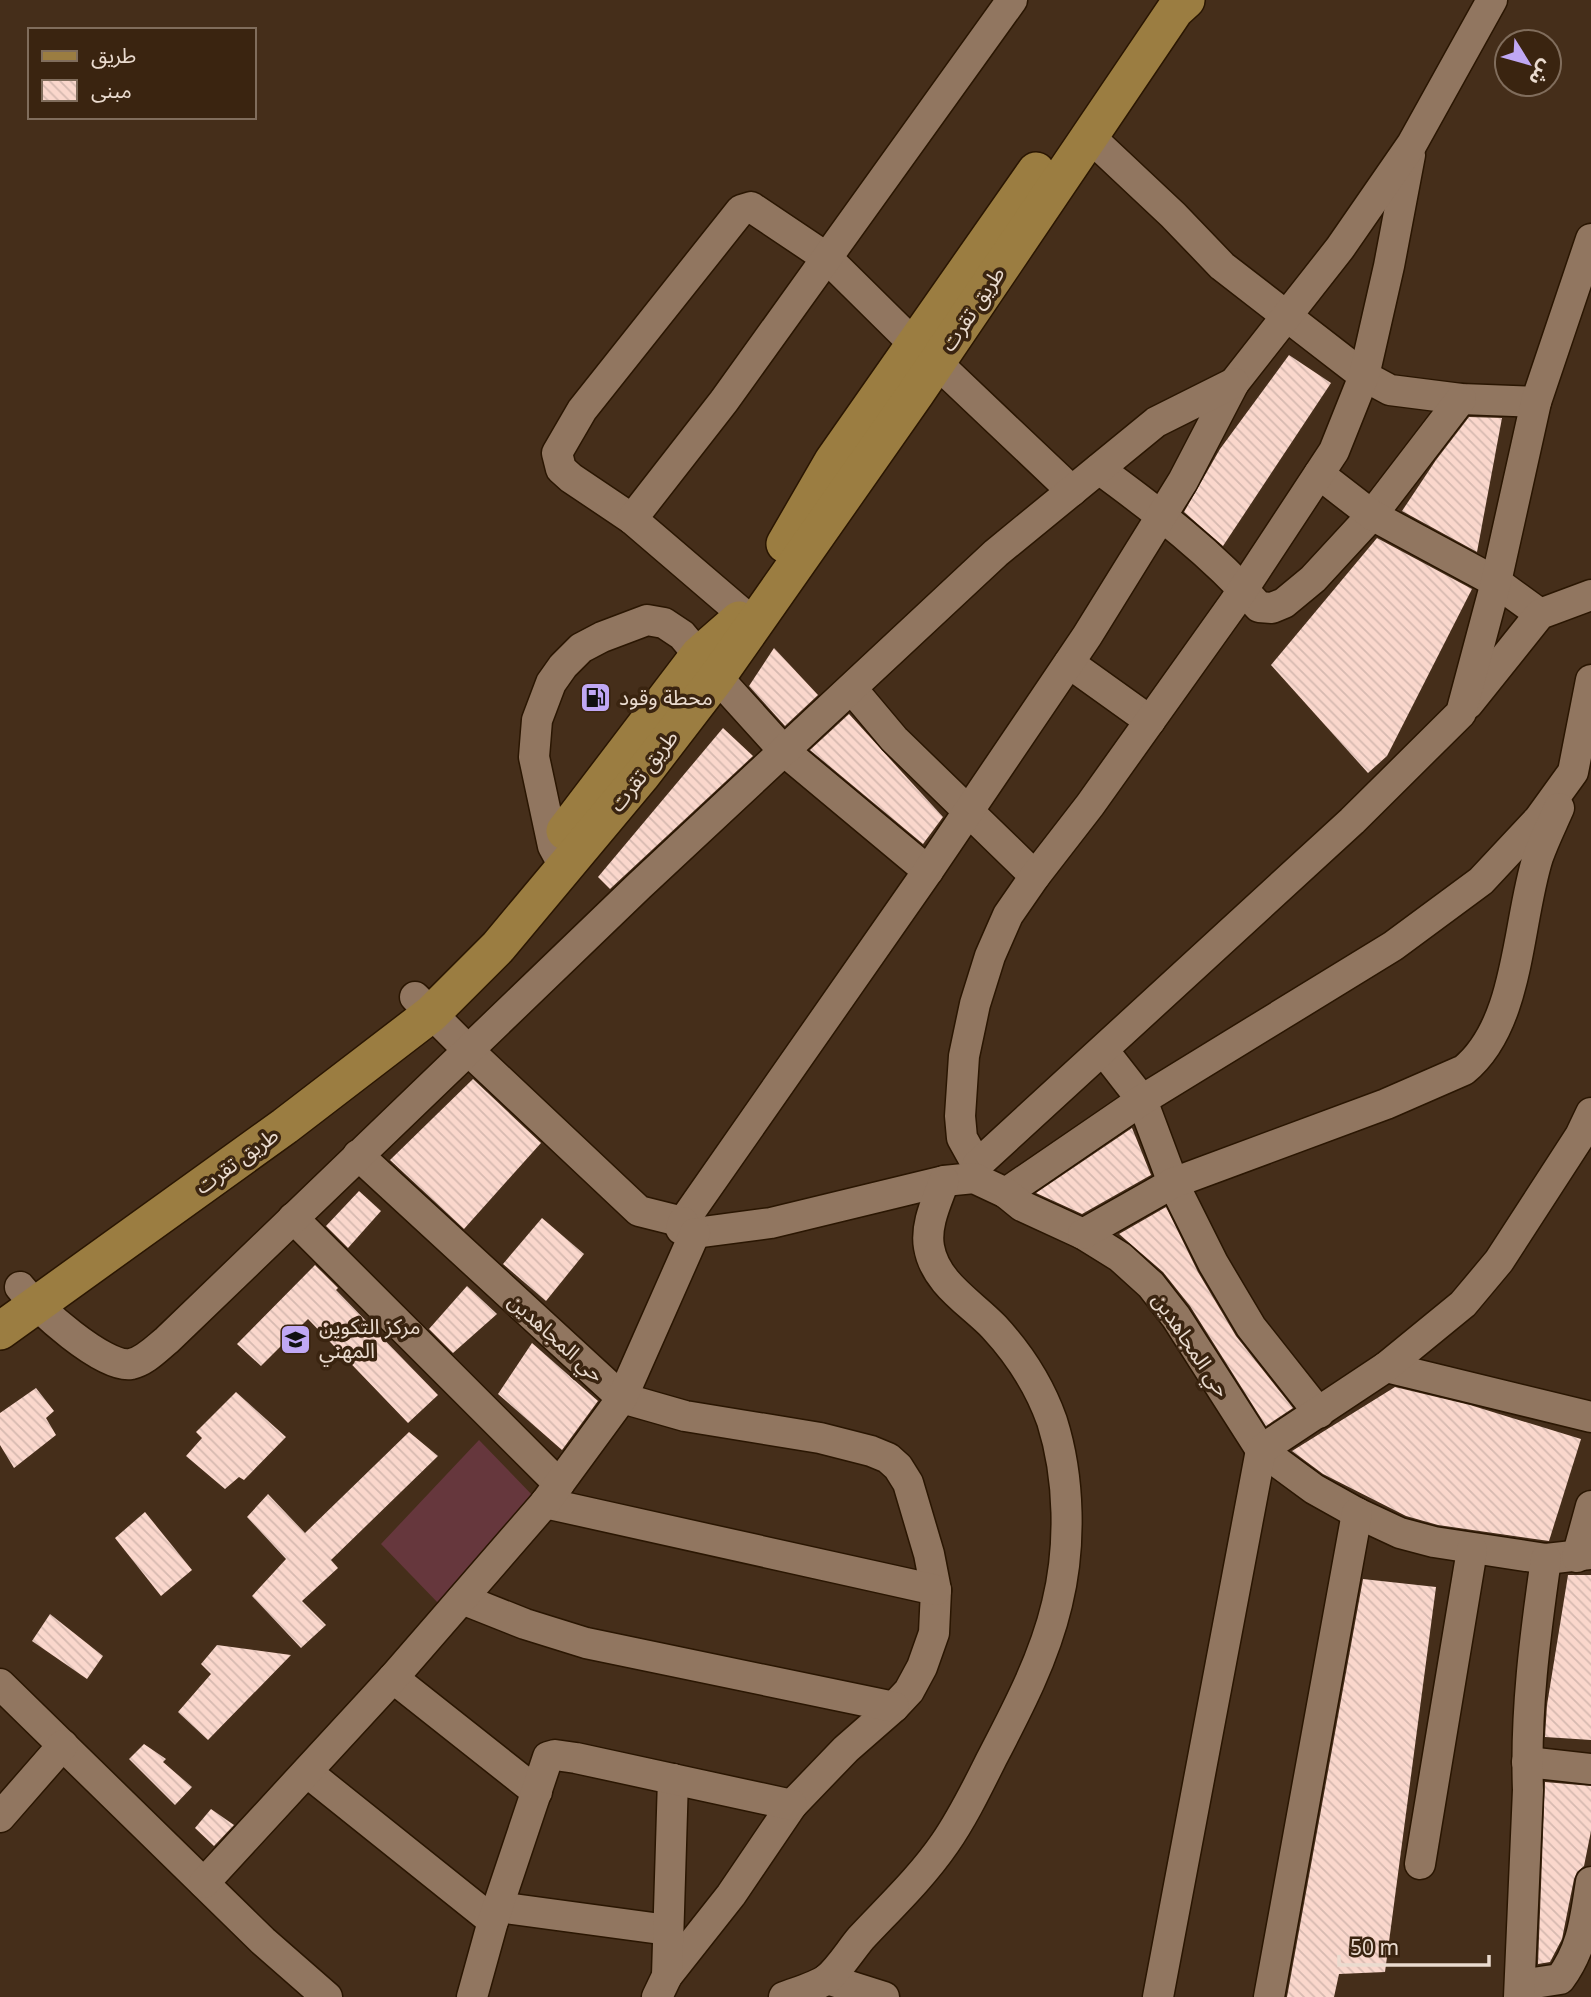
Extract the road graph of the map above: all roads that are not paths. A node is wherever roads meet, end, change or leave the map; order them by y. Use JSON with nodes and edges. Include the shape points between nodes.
{"nodes":[{"id":1,"x":1013,"y":0,"type":"edge"},
{"id":2,"x":1165,"y":0,"type":"edge"},
{"id":3,"x":1186,"y":0,"type":"edge"},
{"id":4,"x":1492,"y":0,"type":"edge"},
{"id":5,"x":1090,"y":137,"type":"junction"},
{"id":6,"x":1412,"y":145,"type":"junction"},
{"id":7,"x":1591,"y":239,"type":"edge"},
{"id":8,"x":827,"y":258,"type":"junction"},
{"id":9,"x":1287,"y":316,"type":"junction"},
{"id":10,"x":926,"y":354,"type":"junction"},
{"id":11,"x":1364,"y":376,"type":"junction"},
{"id":12,"x":1234,"y":383,"type":"junction"},
{"id":13,"x":1461,"y":399,"type":"junction"},
{"id":14,"x":1536,"y":402,"type":"junction"},
{"id":15,"x":1099,"y":469,"type":"junction"},
{"id":16,"x":1319,"y":474,"type":"junction"},
{"id":17,"x":1072,"y":491,"type":"junction"},
{"id":18,"x":1161,"y":515,"type":"junction"},
{"id":19,"x":1372,"y":515,"type":"junction"},
{"id":20,"x":632,"y":519,"type":"junction"},
{"id":21,"x":1496,"y":582,"type":"junction"},
{"id":22,"x":1243,"y":589,"type":"junction"},
{"id":23,"x":1591,"y":595,"type":"edge"},
{"id":24,"x":1540,"y":614,"type":"junction"},
{"id":25,"x":744,"y":615,"type":"junction"},
{"id":26,"x":1069,"y":663,"type":"junction"},
{"id":27,"x":708,"y":666,"type":"junction"},
{"id":28,"x":1591,"y":680,"type":"edge"},
{"id":29,"x":852,"y":689,"type":"junction"},
{"id":30,"x":1461,"y":713,"type":"junction"},
{"id":31,"x":1150,"y":721,"type":"junction"},
{"id":32,"x":783,"y":750,"type":"junction"},
{"id":33,"x":1573,"y":772,"type":"junction"},
{"id":34,"x":969,"y":810,"type":"junction"},
{"id":35,"x":559,"y":857,"type":"junction"},
{"id":36,"x":928,"y":871,"type":"junction"},
{"id":37,"x":1035,"y":876,"type":"junction"},
{"id":38,"x":423,"y":1005,"type":"junction"},
{"id":39,"x":1102,"y":1050,"type":"junction"},
{"id":40,"x":469,"y":1051,"type":"junction"},
{"id":41,"x":1142,"y":1100,"type":"junction"},
{"id":42,"x":1591,"y":1114,"type":"edge"},
{"id":43,"x":358,"y":1155,"type":"junction"},
{"id":44,"x":975,"y":1171,"type":"junction"},
{"id":45,"x":944,"y":1181,"type":"junction"},
{"id":46,"x":1173,"y":1183,"type":"junction"},
{"id":47,"x":1006,"y":1193,"type":"junction"},
{"id":48,"x":293,"y":1218,"type":"junction"},
{"id":49,"x":689,"y":1227,"type":"junction"},
{"id":50,"x":1083,"y":1234,"type":"junction"},
{"id":51,"x":18,"y":1298,"type":"edge"},
{"id":52,"x":0,"y":1331,"type":"edge"},
{"id":53,"x":1386,"y":1367,"type":"junction"},
{"id":54,"x":622,"y":1398,"type":"junction"},
{"id":55,"x":1319,"y":1413,"type":"junction"},
{"id":56,"x":1591,"y":1416,"type":"edge"},
{"id":57,"x":1261,"y":1450,"type":"junction"},
{"id":58,"x":552,"y":1494,"type":"junction"},
{"id":59,"x":1591,"y":1506,"type":"edge"},
{"id":60,"x":1357,"y":1513,"type":"junction"},
{"id":61,"x":1472,"y":1550,"type":"junction"},
{"id":62,"x":1584,"y":1555,"type":"edge"},
{"id":63,"x":1546,"y":1559,"type":"junction"},
{"id":64,"x":936,"y":1590,"type":"junction"},
{"id":65,"x":461,"y":1599,"type":"junction"},
{"id":66,"x":393,"y":1678,"type":"junction"},
{"id":67,"x":0,"y":1684,"type":"edge"},
{"id":68,"x":894,"y":1707,"type":"junction"},
{"id":69,"x":63,"y":1745,"type":"junction"},
{"id":70,"x":1527,"y":1762,"type":"junction"},
{"id":71,"x":1591,"y":1769,"type":"edge"},
{"id":72,"x":307,"y":1772,"type":"junction"},
{"id":73,"x":673,"y":1779,"type":"junction"},
{"id":74,"x":537,"y":1792,"type":"junction"},
{"id":75,"x":792,"y":1805,"type":"junction"},
{"id":76,"x":0,"y":1817,"type":"edge"},
{"id":77,"x":1420,"y":1864,"type":"dead end"},
{"id":78,"x":1591,"y":1882,"type":"edge"},
{"id":79,"x":204,"y":1883,"type":"junction"},
{"id":80,"x":496,"y":1914,"type":"junction"},
{"id":81,"x":668,"y":1930,"type":"junction"},
{"id":82,"x":827,"y":1979,"type":"junction"},
{"id":83,"x":662,"y":1986,"type":"edge"},
{"id":84,"x":1520,"y":1991,"type":"edge"},
{"id":85,"x":327,"y":1997,"type":"edge"},
{"id":86,"x":472,"y":1997,"type":"edge"},
{"id":87,"x":783,"y":1997,"type":"edge"},
{"id":88,"x":884,"y":1997,"type":"edge"},
{"id":89,"x":1158,"y":1997,"type":"edge"},
{"id":90,"x":1269,"y":1997,"type":"edge"}],
"edges":[{"from":1,"to":8,"type":"street"},
{"from":2,"to":10,"type":"main road","name":"طريق تقرت","via":[[1122,48]]},
{"from":3,"to":5,"type":"main road","name":"طريق تقرت"},
{"from":4,"to":6,"type":"street"},
{"from":5,"to":9,"type":"street","via":[[1222,266]]},
{"from":5,"to":10,"type":"main road","name":"طريق تقرت"},
{"from":6,"to":9,"type":"street"},
{"from":6,"to":11,"type":"street"},
{"from":7,"to":14,"type":"street"},
{"from":8,"to":10,"type":"street"},
{"from":8,"to":20,"type":"street"},
{"from":8,"to":20,"type":"street","via":[[751,207],[741,210],[582,410],[557,453],[557,461],[570,478]]},
{"from":9,"to":11,"type":"street"},
{"from":9,"to":12,"type":"street"},
{"from":10,"to":17,"type":"street"},
{"from":10,"to":25,"type":"main road","name":"طريق تقرت","via":[[833,461]]},
{"from":10,"to":27,"type":"main road","name":"طريق تقرت"},
{"from":11,"to":13,"type":"street","via":[[1390,390]]},
{"from":11,"to":16,"type":"street","via":[[1334,451]]},
{"from":12,"to":15,"type":"street","via":[[1156,422]]},
{"from":12,"to":18,"type":"street","name":"حي المجاهدين"},
{"from":13,"to":14,"type":"street"},
{"from":13,"to":19,"type":"street"},
{"from":14,"to":21,"type":"street"},
{"from":15,"to":17,"type":"street"},
{"from":15,"to":18,"type":"street"},
{"from":16,"to":19,"type":"street"},
{"from":16,"to":22,"type":"street"},
{"from":17,"to":29,"type":"street","via":[[987,561]]},
{"from":18,"to":22,"type":"street"},
{"from":18,"to":26,"type":"street","name":"حي المجاهدين"},
{"from":19,"to":21,"type":"street"},
{"from":19,"to":22,"type":"street","via":[[1314,579],[1284,603],[1259,607]]},
{"from":20,"to":25,"type":"street"},
{"from":21,"to":24,"type":"street"},
{"from":21,"to":30,"type":"street"},
{"from":22,"to":31,"type":"street"},
{"from":23,"to":24,"type":"street"},
{"from":24,"to":30,"type":"street"},
{"from":25,"to":27,"type":"main road","name":"طريق تقرت"},
{"from":26,"to":31,"type":"street"},
{"from":26,"to":34,"type":"street","name":"حي المجاهدين"},
{"from":27,"to":32,"type":"street"},
{"from":27,"to":35,"type":"main road","name":"طريق تقرت","via":[[641,776]]},
{"from":27,"to":35,"type":"street","via":[[682,635],[664,623],[647,620],[602,636],[563,666],[537,720],[534,757]]},
{"from":28,"to":33,"type":"street"},
{"from":29,"to":32,"type":"street"},
{"from":29,"to":34,"type":"street","via":[[894,739]]},
{"from":30,"to":39,"type":"street","via":[[1352,821]]},
{"from":31,"to":37,"type":"street"},
{"from":32,"to":36,"type":"street"},
{"from":32,"to":40,"type":"street"},
{"from":33,"to":41,"type":"street","via":[[1539,819],[1481,881],[1393,946]]},
{"from":33,"to":46,"type":"street","via":[[1538,858],[1506,1003],[1495,1031],[1474,1062],[1386,1104]]},
{"from":34,"to":36,"type":"street","name":"حي المجاهدين"},
{"from":34,"to":37,"type":"street"},
{"from":35,"to":38,"type":"main road","name":"طريق تقرت","via":[[498,947]]},
{"from":36,"to":49,"type":"street","name":"حي المجاهدين"},
{"from":37,"to":44,"type":"street","via":[[1008,915],[990,956],[964,1056],[962,1138]]},
{"from":38,"to":40,"type":"street"},
{"from":38,"to":51,"type":"main road","name":"طريق تقرت","via":[[285,1126]]},
{"from":39,"to":41,"type":"street"},
{"from":39,"to":44,"type":"street"},
{"from":40,"to":43,"type":"street"},
{"from":40,"to":49,"type":"street","via":[[639,1211]]},
{"from":41,"to":46,"type":"street"},
{"from":41,"to":47,"type":"street"},
{"from":42,"to":53,"type":"street","via":[[1499,1261],[1463,1304]]},
{"from":43,"to":48,"type":"street"},
{"from":43,"to":54,"type":"street","name":"حي المجاهدين"},
{"from":44,"to":45,"type":"street"},
{"from":44,"to":47,"type":"street","name":"حي المجاهدين"},
{"from":45,"to":49,"type":"street","via":[[771,1223]]},
{"from":45,"to":82,"type":"street","via":[[928,1228],[929,1248],[944,1278],[1014,1350],[1037,1386],[1052,1421],[1062,1464],[1065,1562],[1042,1651],[974,1794],[945,1843],[902,1898]]},
{"from":46,"to":50,"type":"street"},
{"from":46,"to":55,"type":"street","via":[[1251,1327]]},
{"from":47,"to":50,"type":"street","name":"حي المجاهدين","via":[[1022,1206]]},
{"from":48,"to":51,"type":"street","via":[[167,1340],[143,1360],[128,1365],[102,1356]]},
{"from":48,"to":58,"type":"street"},
{"from":49,"to":54,"type":"street","name":"حي المجاهدين"},
{"from":50,"to":57,"type":"street","name":"حي المجاهدين","via":[[1120,1257],[1150,1285]]},
{"from":51,"to":52,"type":"main road","name":"طريق تقرت"},
{"from":53,"to":55,"type":"street"},
{"from":53,"to":56,"type":"street"},
{"from":54,"to":58,"type":"street"},
{"from":54,"to":64,"type":"street","via":[[685,1416],[820,1438],[888,1458],[908,1483]]},
{"from":55,"to":57,"type":"street"},
{"from":57,"to":60,"type":"street","name":"حي المجاهدين","via":[[1314,1489]]},
{"from":57,"to":89,"type":"street"},
{"from":58,"to":64,"type":"street"},
{"from":58,"to":65,"type":"street"},
{"from":59,"to":62,"type":"street"},
{"from":60,"to":61,"type":"street","name":"حي المجاهدين","via":[[1400,1533]]},
{"from":60,"to":90,"type":"street"},
{"from":61,"to":63,"type":"street","name":"حي المجاهدين"},
{"from":61,"to":77,"type":"street"},
{"from":62,"to":63,"type":"street","name":"حي المجاهدين"},
{"from":63,"to":70,"type":"street","via":[[1534,1647]]},
{"from":64,"to":68,"type":"street","via":[[933,1633],[922,1667]]},
{"from":65,"to":66,"type":"street"},
{"from":65,"to":68,"type":"street","via":[[586,1643]]},
{"from":66,"to":72,"type":"street"},
{"from":66,"to":74,"type":"street"},
{"from":67,"to":69,"type":"street"},
{"from":68,"to":75,"type":"street"},
{"from":69,"to":76,"type":"street"},
{"from":69,"to":79,"type":"street"},
{"from":70,"to":71,"type":"street"},
{"from":70,"to":84,"type":"street"},
{"from":72,"to":79,"type":"street"},
{"from":72,"to":80,"type":"street"},
{"from":73,"to":74,"type":"street","via":[[555,1755],[545,1762]]},
{"from":73,"to":75,"type":"street"},
{"from":73,"to":81,"type":"street"},
{"from":74,"to":80,"type":"street"},
{"from":75,"to":83,"type":"street"},
{"from":78,"to":84,"type":"street","via":[[1581,1941],[1572,1964],[1560,1979]]},
{"from":79,"to":85,"type":"street"},
{"from":80,"to":81,"type":"street"},
{"from":80,"to":86,"type":"street"},
{"from":81,"to":83,"type":"street"},
{"from":82,"to":87,"type":"street"},
{"from":82,"to":88,"type":"street"}]}
